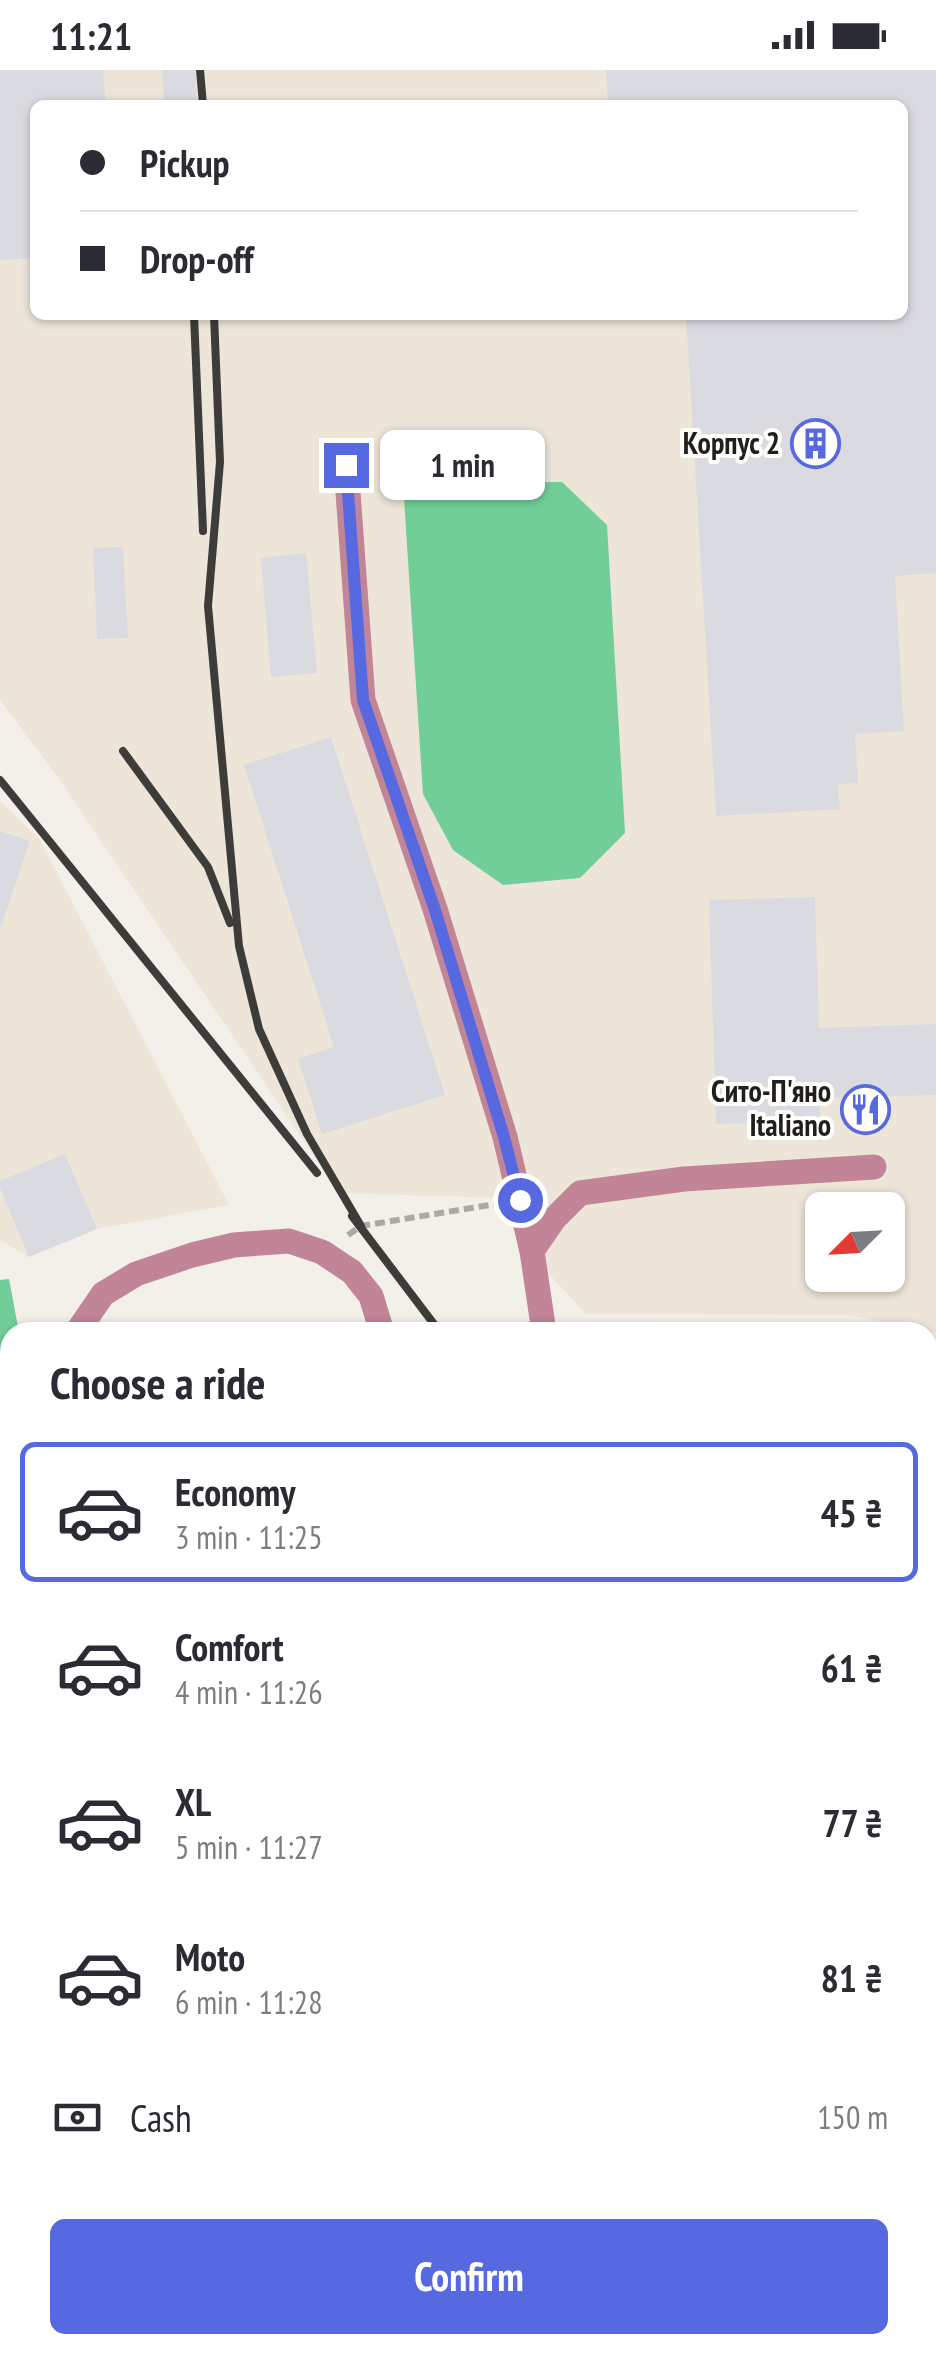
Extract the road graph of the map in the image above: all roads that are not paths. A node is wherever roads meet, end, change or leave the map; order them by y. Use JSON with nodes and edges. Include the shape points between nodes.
{"nodes":[{"id":1,"x":346,"y":465,"type":"dead end"},
{"id":2,"x":874,"y":1167,"type":"dead end"},
{"id":3,"x":532,"y":1251,"type":"junction"},
{"id":4,"x":85,"y":1322,"type":"edge"},
{"id":5,"x":379,"y":1322,"type":"edge"},
{"id":6,"x":543,"y":1322,"type":"edge"}],
"edges":[{"from":1,"to":3,"type":"lane","via":[[363,700],[435,910]]},
{"from":2,"to":3,"type":"lane","via":[[580,1193]]},
{"from":3,"to":6,"type":"lane"},
{"from":4,"to":5,"type":"lane","via":[[103,1294],[136,1274],[234,1245],[289,1242],[322,1252],[352,1272],[371,1296]]}]}
